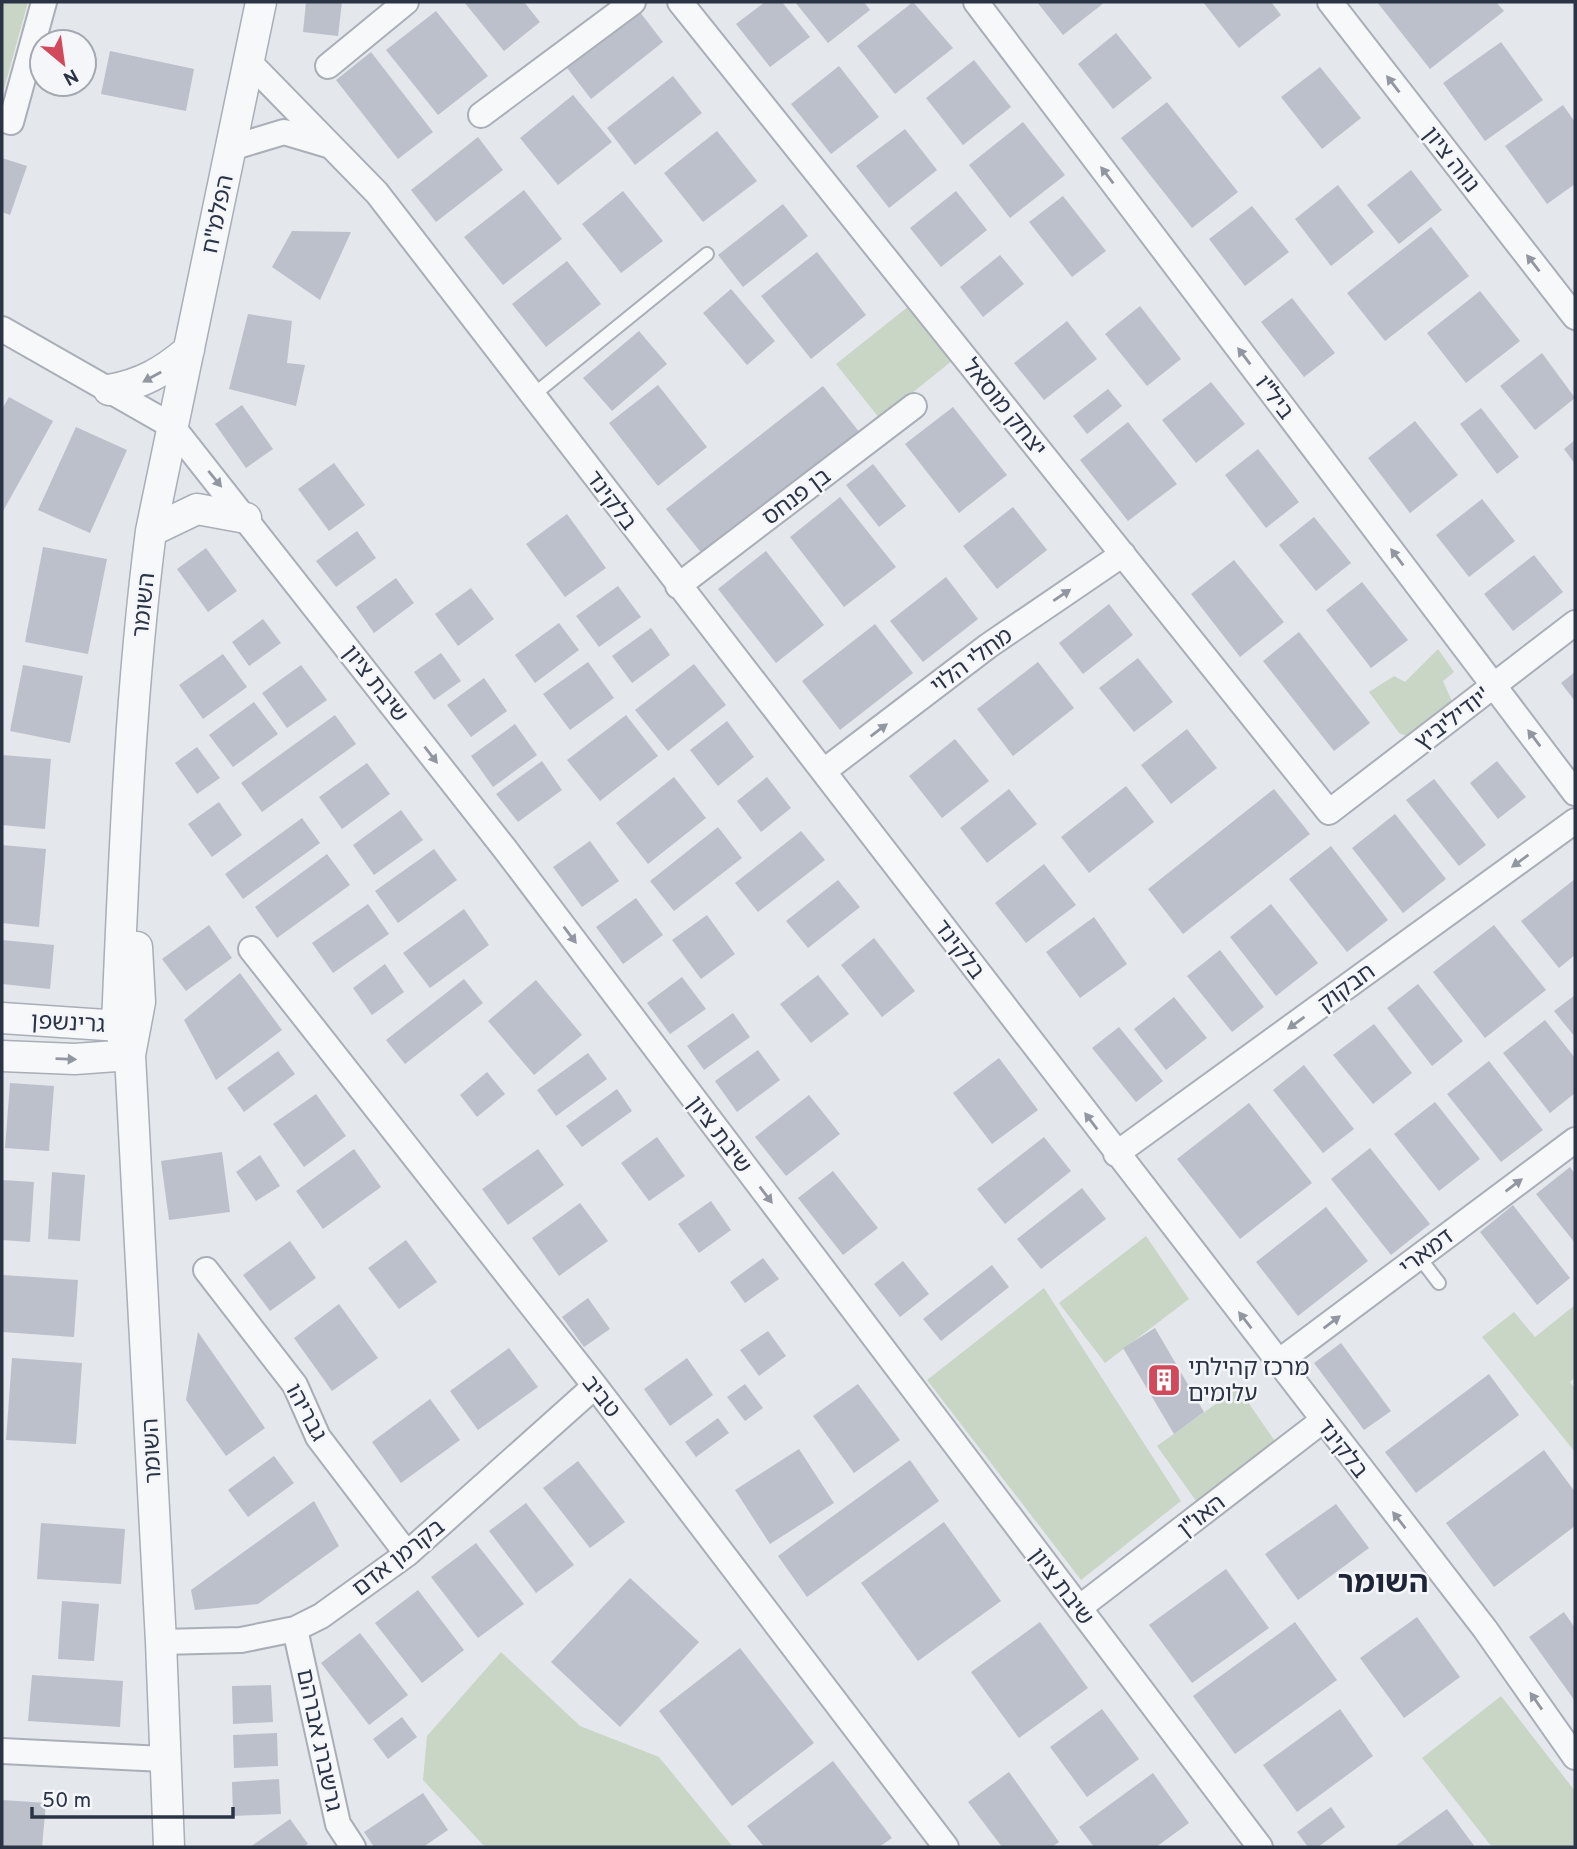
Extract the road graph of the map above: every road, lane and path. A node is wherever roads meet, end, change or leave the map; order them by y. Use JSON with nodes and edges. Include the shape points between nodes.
{"nodes":[{"id":1,"x":44,"y":2,"type":"edge"},
{"id":2,"x":261,"y":2,"type":"edge"},
{"id":3,"x":406,"y":2,"type":"edge"},
{"id":4,"x":633,"y":2,"type":"edge"},
{"id":5,"x":976,"y":2,"type":"edge"},
{"id":6,"x":1329,"y":2,"type":"edge"},
{"id":7,"x":684,"y":3,"type":"edge"},
{"id":8,"x":248,"y":62,"type":"junction"},
{"id":9,"x":328,"y":66,"type":"dead end"},
{"id":10,"x":481,"y":115,"type":"dead end"},
{"id":11,"x":2,"y":119,"type":"edge"},
{"id":12,"x":335,"y":147,"type":"junction"},
{"id":13,"x":231,"y":148,"type":"junction"},
{"id":14,"x":707,"y":254,"type":"dead end"},
{"id":15,"x":1575,"y":317,"type":"edge"},
{"id":16,"x":2,"y":329,"type":"edge"},
{"id":17,"x":189,"y":350,"type":"junction"},
{"id":18,"x":109,"y":390,"type":"junction"},
{"id":19,"x":532,"y":396,"type":"junction"},
{"id":20,"x":914,"y":406,"type":"dead end"},
{"id":21,"x":172,"y":426,"type":"junction"},
{"id":22,"x":246,"y":518,"type":"junction"},
{"id":23,"x":151,"y":531,"type":"junction"},
{"id":24,"x":1123,"y":554,"type":"junction"},
{"id":25,"x":678,"y":586,"type":"junction"},
{"id":26,"x":1575,"y":623,"type":"edge"},
{"id":27,"x":1494,"y":685,"type":"junction"},
{"id":28,"x":824,"y":771,"type":"junction"},
{"id":29,"x":1575,"y":793,"type":"edge"},
{"id":30,"x":1329,"y":812,"type":"joint"},
{"id":31,"x":1575,"y":821,"type":"edge"},
{"id":32,"x":251,"y":949,"type":"dead end"},
{"id":33,"x":2,"y":1018,"type":"edge"},
{"id":34,"x":127,"y":1036,"type":"junction"},
{"id":35,"x":2,"y":1056,"type":"edge"},
{"id":36,"x":1575,"y":1140,"type":"edge"},
{"id":37,"x":1116,"y":1154,"type":"junction"},
{"id":38,"x":1419,"y":1257,"type":"junction"},
{"id":39,"x":206,"y":1270,"type":"dead end"},
{"id":40,"x":1439,"y":1283,"type":"dead end"},
{"id":41,"x":1277,"y":1363,"type":"junction"},
{"id":42,"x":594,"y":1386,"type":"junction"},
{"id":43,"x":1322,"y":1421,"type":"junction"},
{"id":44,"x":407,"y":1554,"type":"junction"},
{"id":45,"x":1079,"y":1608,"type":"junction"},
{"id":46,"x":295,"y":1629,"type":"junction"},
{"id":47,"x":162,"y":1642,"type":"junction"},
{"id":48,"x":2,"y":1751,"type":"edge"},
{"id":49,"x":1575,"y":1757,"type":"edge"},
{"id":50,"x":163,"y":1759,"type":"junction"},
{"id":51,"x":171,"y":1845,"type":"edge"},
{"id":52,"x":353,"y":1847,"type":"edge"},
{"id":53,"x":946,"y":1847,"type":"edge"},
{"id":54,"x":1260,"y":1847,"type":"edge"}],
"edges":[{"from":1,"to":11,"type":"street","via":[[11,122]]},
{"from":2,"to":8,"type":"street","name":"הפלמ\"ח"},
{"from":3,"to":9,"type":"street"},
{"from":4,"to":10,"type":"street"},
{"from":27,"to":5,"type":"street","name":"ביל\"ו","one_way":true},
{"from":15,"to":6,"type":"street","name":"נווה ציון","one_way":true},
{"from":7,"to":24,"type":"street","name":"יצחק מוסאל"},
{"from":8,"to":12,"type":"street","name":"בלקינד"},
{"from":8,"to":13,"type":"street","name":"הפלמ\"ח"},
{"from":12,"to":13,"type":"street","via":[[284,132]]},
{"from":12,"to":19,"type":"street","name":"בלקינד","via":[[377,193]]},
{"from":13,"to":17,"type":"street","name":"הפלמ\"ח"},
{"from":14,"to":19,"type":"lane"},
{"from":16,"to":18,"type":"street"},
{"from":17,"to":18,"type":"street","one_way":true,"via":[[140,384]]},
{"from":17,"to":21,"type":"street","name":"הפלמ\"ח"},
{"from":18,"to":21,"type":"street"},
{"from":19,"to":25,"type":"street","name":"בלקינד"},
{"from":20,"to":25,"type":"street","name":"בן פנחס"},
{"from":21,"to":22,"type":"street","name":"שיבת ציון","one_way":true},
{"from":21,"to":23,"type":"street","name":"השומר"},
{"from":22,"to":23,"type":"street","via":[[197,509]]},
{"from":22,"to":45,"type":"street","name":"שיבת ציון","one_way":true,"via":[[505,849]]},
{"from":23,"to":34,"type":"street","name":"השומר","via":[[128,786],[140,1002]]},
{"from":28,"to":24,"type":"street","name":"מחלי הלוי","one_way":true,"via":[[988,646]]},
{"from":24,"to":30,"type":"street","name":"יצחק מוסאל"},
{"from":25,"to":28,"type":"street","name":"בלקינד"},
{"from":26,"to":27,"type":"street","name":"יודיליביץ'"},
{"from":29,"to":27,"type":"street","name":"ביל\"ו","one_way":true},
{"from":27,"to":30,"type":"street","name":"יודיליביץ'"},
{"from":37,"to":28,"type":"street","name":"בלקינד","one_way":true},
{"from":31,"to":37,"type":"street","name":"חבקוק","one_way":true},
{"from":32,"to":42,"type":"street","name":"טביב"},
{"from":33,"to":34,"type":"street","name":"גרינשפן"},
{"from":35,"to":34,"type":"street","name":"גרינשפן","one_way":true,"via":[[75,1059]]},
{"from":34,"to":47,"type":"street","name":"השומר"},
{"from":38,"to":36,"type":"street","name":"דמארי","one_way":true},
{"from":41,"to":37,"type":"street","name":"בלקינד","one_way":true},
{"from":38,"to":40,"type":"lane"},
{"from":41,"to":38,"type":"street","name":"דמארי","one_way":true},
{"from":39,"to":44,"type":"street","name":"גבריהו","via":[[295,1385],[318,1437]]},
{"from":41,"to":43,"type":"street","name":"בלקינד"},
{"from":42,"to":44,"type":"street","name":"בקרמן אדם"},
{"from":42,"to":53,"type":"street","name":"טביב"},
{"from":43,"to":45,"type":"street","name":"האו\"ן"},
{"from":49,"to":43,"type":"street","name":"בלקינד","one_way":true,"via":[[1485,1629]]},
{"from":44,"to":46,"type":"street","name":"בקרמן אדם","via":[[321,1616]]},
{"from":45,"to":54,"type":"street","name":"שיבת ציון"},
{"from":46,"to":47,"type":"street","name":"בקרמן אדם","via":[[241,1640]]},
{"from":46,"to":52,"type":"street","name":"גרשברג אברהם","via":[[338,1824]]},
{"from":47,"to":50,"type":"street","name":"השומר"},
{"from":48,"to":50,"type":"street"},
{"from":50,"to":51,"type":"street","name":"השומר"}]}
